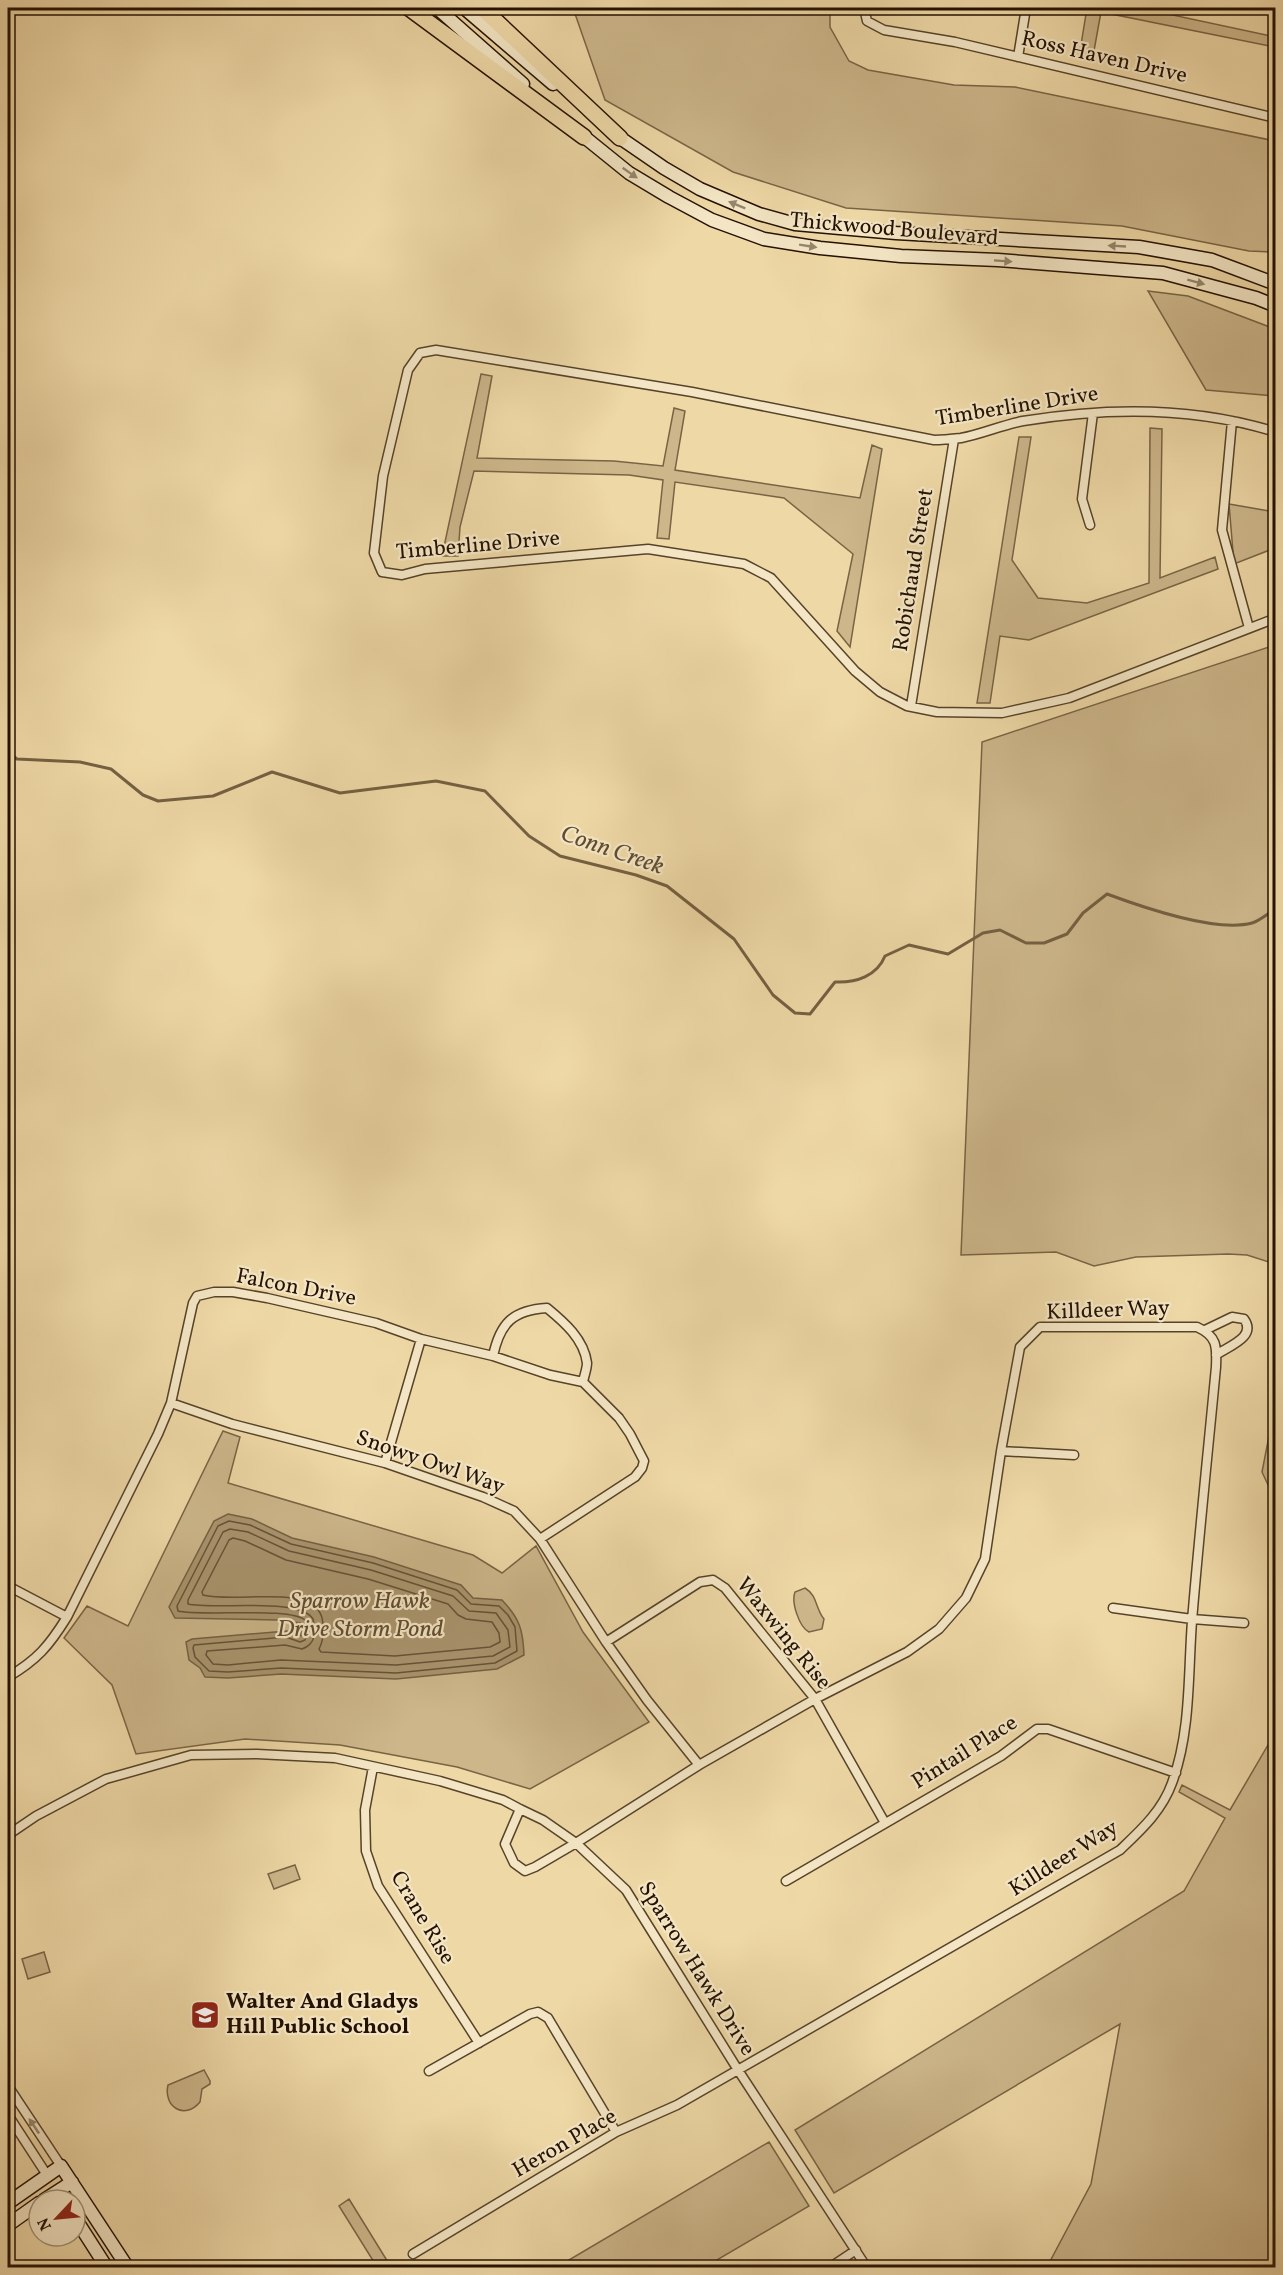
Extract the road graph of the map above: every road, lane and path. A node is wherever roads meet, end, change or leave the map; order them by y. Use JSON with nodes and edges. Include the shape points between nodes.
{"nodes":[{"id":1,"x":410,"y":8,"type":"edge"},
{"id":2,"x":437,"y":8,"type":"edge"},
{"id":3,"x":464,"y":8,"type":"edge"},
{"id":4,"x":482,"y":8,"type":"edge"},
{"id":5,"x":864,"y":8,"type":"edge"},
{"id":6,"x":1026,"y":8,"type":"edge"},
{"id":7,"x":1018,"y":57,"type":"junction"},
{"id":8,"x":1275,"y":118,"type":"edge"},
{"id":9,"x":584,"y":137,"type":"junction"},
{"id":10,"x":620,"y":138,"type":"junction"},
{"id":11,"x":1275,"y":284,"type":"edge"},
{"id":12,"x":1275,"y":306,"type":"edge"},
{"id":13,"x":1093,"y":413,"type":"junction"},
{"id":14,"x":1232,"y":421,"type":"junction"},
{"id":15,"x":1275,"y":432,"type":"edge"},
{"id":16,"x":954,"y":439,"type":"junction"},
{"id":17,"x":1090,"y":525,"type":"dead end"},
{"id":18,"x":1275,"y":618,"type":"edge"},
{"id":19,"x":1249,"y":628,"type":"junction"},
{"id":20,"x":911,"y":706,"type":"junction"},
{"id":21,"x":1205,"y":1330,"type":"junction"},
{"id":22,"x":421,"y":1339,"type":"junction"},
{"id":23,"x":1216,"y":1355,"type":"junction"},
{"id":24,"x":493,"y":1356,"type":"junction"},
{"id":25,"x":583,"y":1382,"type":"junction"},
{"id":26,"x":171,"y":1403,"type":"junction"},
{"id":27,"x":1001,"y":1451,"type":"junction"},
{"id":28,"x":1074,"y":1455,"type":"dead end"},
{"id":29,"x":385,"y":1463,"type":"junction"},
{"id":30,"x":540,"y":1539,"type":"junction"},
{"id":31,"x":8,"y":1586,"type":"edge"},
{"id":32,"x":1113,"y":1608,"type":"dead end"},
{"id":33,"x":68,"y":1617,"type":"junction"},
{"id":34,"x":1192,"y":1619,"type":"junction"},
{"id":35,"x":1244,"y":1623,"type":"dead end"},
{"id":36,"x":606,"y":1642,"type":"junction"},
{"id":37,"x":8,"y":1677,"type":"edge"},
{"id":38,"x":815,"y":1700,"type":"junction"},
{"id":39,"x":699,"y":1765,"type":"junction"},
{"id":40,"x":373,"y":1767,"type":"junction"},
{"id":41,"x":1176,"y":1773,"type":"junction"},
{"id":42,"x":520,"y":1809,"type":"junction"},
{"id":43,"x":885,"y":1822,"type":"junction"},
{"id":44,"x":8,"y":1835,"type":"edge"},
{"id":45,"x":576,"y":1843,"type":"junction"},
{"id":46,"x":786,"y":1881,"type":"dead end"},
{"id":47,"x":478,"y":2043,"type":"junction"},
{"id":48,"x":738,"y":2070,"type":"junction"},
{"id":49,"x":429,"y":2071,"type":"dead end"},
{"id":50,"x":8,"y":2086,"type":"edge"},
{"id":51,"x":8,"y":2115,"type":"edge"},
{"id":52,"x":616,"y":2132,"type":"junction"},
{"id":53,"x":61,"y":2166,"type":"junction"},
{"id":54,"x":47,"y":2175,"type":"junction"},
{"id":55,"x":72,"y":2182,"type":"junction"},
{"id":56,"x":55,"y":2188,"type":"edge"},
{"id":57,"x":67,"y":2188,"type":"edge"},
{"id":58,"x":8,"y":2203,"type":"edge"},
{"id":59,"x":27,"y":2211,"type":"edge"},
{"id":60,"x":8,"y":2224,"type":"edge"},
{"id":61,"x":87,"y":2237,"type":"edge"},
{"id":62,"x":856,"y":2250,"type":"junction"},
{"id":63,"x":413,"y":2254,"type":"dead end"},
{"id":64,"x":107,"y":2268,"type":"edge"},
{"id":65,"x":128,"y":2268,"type":"edge"},
{"id":66,"x":828,"y":2268,"type":"edge"},
{"id":67,"x":867,"y":2268,"type":"edge"}],
"edges":[{"from":1,"to":9,"type":"highway"},
{"from":2,"to":9,"type":"main road","name":"Thickwood Boulevard"},
{"from":3,"to":10,"type":"main road","name":"Thickwood Boulevard"},
{"from":4,"to":10,"type":"highway"},
{"from":5,"to":7,"type":"street","name":"Ross Haven Drive","via":[[867,21],[884,30]]},
{"from":6,"to":7,"type":"street"},
{"from":7,"to":8,"type":"street","name":"Ross Haven Drive"},
{"from":9,"to":12,"type":"main road","name":"Thickwood Boulevard","one_way":true,"via":[[629,173],[669,197],[712,220],[764,239],[901,256],[1163,273]]},
{"from":11,"to":10,"type":"main road","name":"Thickwood Boulevard","one_way":true,"via":[[1212,260],[1139,248],[795,224],[759,214],[700,189]]},
{"from":13,"to":14,"type":"street","name":"Timberline Drive","via":[[1189,413]]},
{"from":13,"to":16,"type":"street","name":"Timberline Drive","via":[[1022,422]]},
{"from":13,"to":17,"type":"street","via":[[1082,499]]},
{"from":14,"to":15,"type":"street","name":"Timberline Drive"},
{"from":14,"to":19,"type":"street","via":[[1222,530]]},
{"from":16,"to":20,"type":"street","name":"Robichaud Street"},
{"from":16,"to":20,"type":"street","name":"Timberline Drive","via":[[934,440],[692,392],[436,350],[420,353],[408,370],[383,476],[374,553],[382,572],[402,575],[425,569],[648,549],[744,564],[771,578],[855,671],[880,692]]},
{"from":18,"to":19,"type":"street","name":"Timberline Drive"},
{"from":19,"to":20,"type":"street","name":"Timberline Drive","via":[[1069,698],[1002,713],[937,712]]},
{"from":21,"to":23,"type":"street","name":"Killdeer Way","via":[[1216,1345]]},
{"from":21,"to":23,"type":"street","via":[[1232,1317],[1244,1319],[1248,1325],[1244,1338]]},
{"from":21,"to":27,"type":"street","name":"Killdeer Way","via":[[1040,1327],[1020,1347]]},
{"from":22,"to":24,"type":"street","name":"Falcon Drive"},
{"from":22,"to":26,"type":"street","name":"Falcon Drive","via":[[376,1323],[267,1298],[232,1292],[204,1293],[193,1303]]},
{"from":22,"to":29,"type":"street"},
{"from":23,"to":34,"type":"street","name":"Killdeer Way"},
{"from":24,"to":25,"type":"street","name":"Falcon Drive"},
{"from":24,"to":25,"type":"street","via":[[503,1327],[515,1316],[529,1309],[547,1308],[566,1323],[579,1341],[587,1363]]},
{"from":25,"to":30,"type":"street","via":[[619,1418],[644,1461],[635,1477]]},
{"from":26,"to":29,"type":"street","name":"Snowy Owl Way","via":[[232,1424]]},
{"from":26,"to":33,"type":"street","name":"Falcon Drive"},
{"from":27,"to":28,"type":"street"},
{"from":27,"to":38,"type":"street","name":"Killdeer Way","via":[[985,1559],[966,1598],[939,1629],[907,1652]]},
{"from":29,"to":30,"type":"street","name":"Snowy Owl Way","via":[[514,1511]]},
{"from":30,"to":36,"type":"street","name":"Snowy Owl Way"},
{"from":31,"to":33,"type":"street"},
{"from":32,"to":34,"type":"street"},
{"from":33,"to":37,"type":"street","name":"Falcon Drive","via":[[31,1663]]},
{"from":34,"to":35,"type":"street"},
{"from":34,"to":41,"type":"street","name":"Killdeer Way","via":[[1183,1747]]},
{"from":36,"to":38,"type":"street","name":"Waxwing Rise","via":[[699,1582],[713,1580],[725,1588]]},
{"from":36,"to":39,"type":"street","name":"Snowy Owl Way"},
{"from":38,"to":39,"type":"street","name":"Killdeer Way"},
{"from":38,"to":43,"type":"street","name":"Waxwing Rise"},
{"from":39,"to":45,"type":"street","name":"Killdeer Way"},
{"from":40,"to":42,"type":"street","name":"Sparrow Hawk Drive","via":[[440,1781]]},
{"from":40,"to":44,"type":"street","name":"Sparrow Hawk Drive","via":[[309,1755],[191,1755],[106,1779]]},
{"from":40,"to":47,"type":"street","name":"Crane Rise","via":[[365,1810],[366,1851],[378,1886]]},
{"from":41,"to":43,"type":"street","name":"Pintail Place","via":[[1048,1729],[1037,1729],[1001,1756]]},
{"from":41,"to":48,"type":"street","name":"Killdeer Way","via":[[1148,1824],[1120,1850]]},
{"from":42,"to":45,"type":"street","name":"Sparrow Hawk Drive"},
{"from":42,"to":45,"type":"street","name":"Killdeer Way","via":[[505,1844],[518,1868],[529,1870]]},
{"from":43,"to":46,"type":"street","name":"Pintail Place"},
{"from":45,"to":48,"type":"street","name":"Sparrow Hawk Drive","via":[[626,1890]]},
{"from":47,"to":49,"type":"street"},
{"from":47,"to":52,"type":"street","via":[[530,2014],[538,2012],[548,2018]]},
{"from":48,"to":52,"type":"street","name":"Heron Place","via":[[677,2105]]},
{"from":48,"to":62,"type":"street","name":"Sparrow Hawk Drive"},
{"from":53,"to":50,"type":"street","one_way":true},
{"from":51,"to":54,"type":"street"},
{"from":52,"to":63,"type":"street","name":"Heron Place"},
{"from":53,"to":54,"type":"main road"},
{"from":53,"to":55,"type":"main road"},
{"from":54,"to":56,"type":"main road"},
{"from":54,"to":58,"type":"main road"},
{"from":55,"to":57,"type":"main road"},
{"from":55,"to":65,"type":"main road"},
{"from":59,"to":60,"type":"main road"},
{"from":61,"to":64,"type":"main road"},
{"from":62,"to":66,"type":"street"},
{"from":62,"to":67,"type":"street","name":"Sparrow Hawk Drive"}]}
